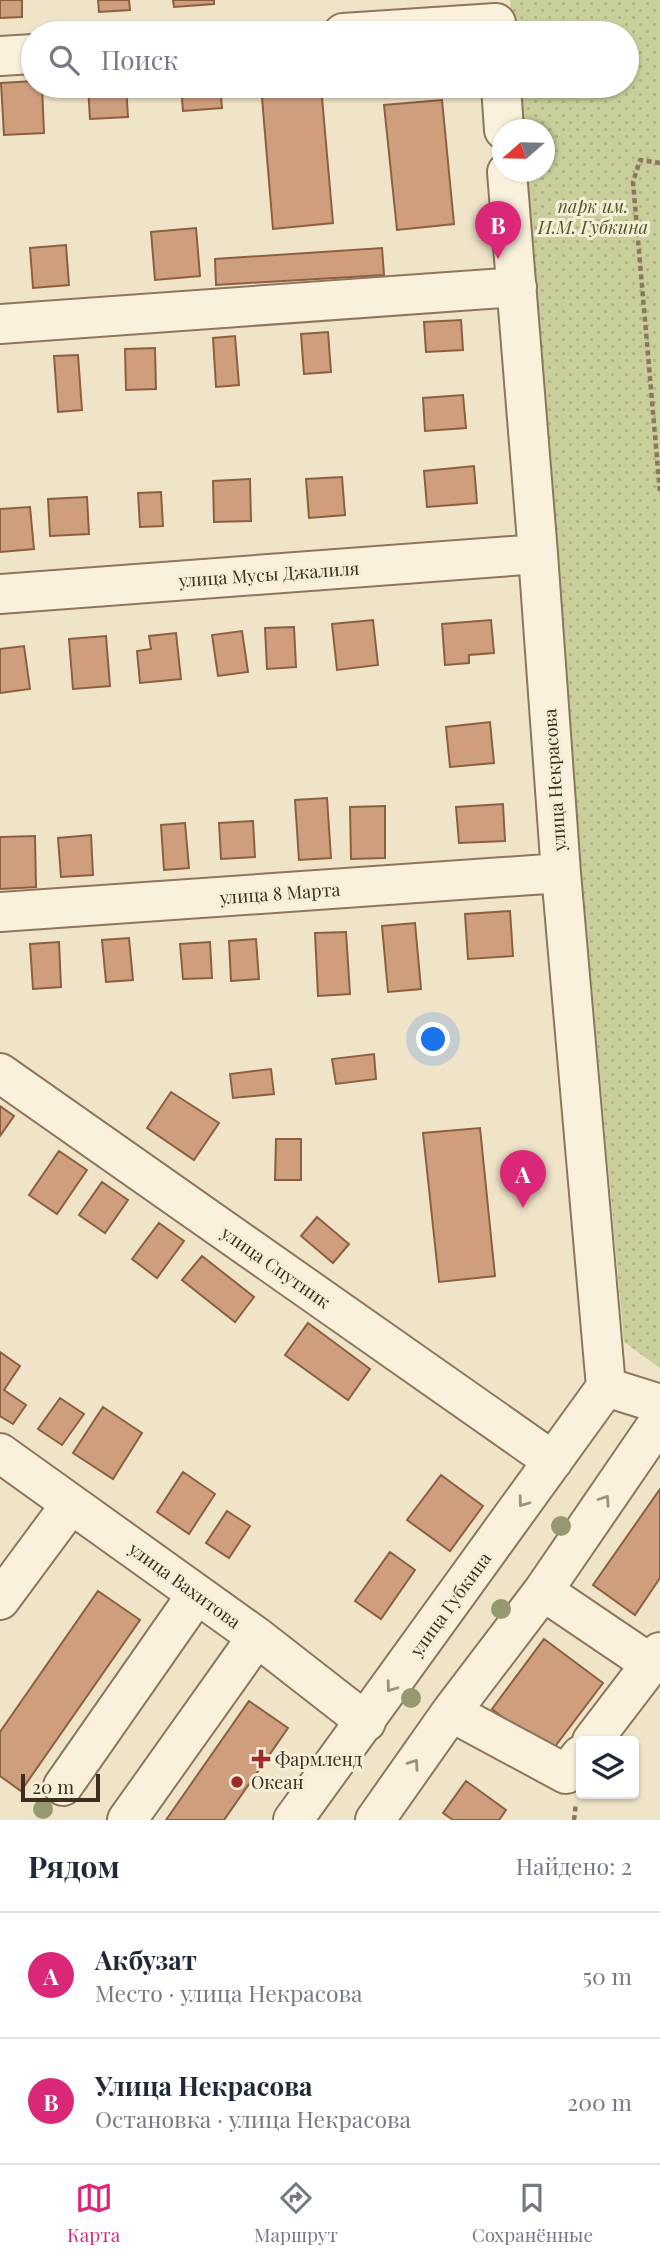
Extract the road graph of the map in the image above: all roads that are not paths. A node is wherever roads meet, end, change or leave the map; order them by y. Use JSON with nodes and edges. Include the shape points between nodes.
{"nodes":[{"id":1,"x":496,"y":19,"type":"edge"},
{"id":2,"x":474,"y":21,"type":"edge"},
{"id":3,"x":21,"y":55,"type":"edge"},
{"id":4,"x":0,"y":56,"type":"edge"},
{"id":5,"x":502,"y":98,"type":"edge"},
{"id":6,"x":503,"y":119,"type":"edge"},
{"id":7,"x":509,"y":182,"type":"edge"},
{"id":8,"x":516,"y":287,"type":"junction"},
{"id":9,"x":0,"y":324,"type":"edge"},
{"id":10,"x":538,"y":554,"type":"junction"},
{"id":11,"x":0,"y":594,"type":"edge"},
{"id":12,"x":561,"y":873,"type":"junction"},
{"id":13,"x":0,"y":912,"type":"edge"},
{"id":14,"x":0,"y":1073,"type":"edge"},
{"id":15,"x":606,"y":1387,"type":"junction"},
{"id":16,"x":660,"y":1404,"type":"edge"},
{"id":17,"x":660,"y":1420,"type":"edge"},
{"id":18,"x":0,"y":1453,"type":"edge"},
{"id":19,"x":553,"y":1461,"type":"junction"},
{"id":20,"x":71,"y":1504,"type":"junction"},
{"id":21,"x":543,"y":1591,"type":"junction"},
{"id":22,"x":197,"y":1594,"type":"junction"},
{"id":23,"x":0,"y":1600,"type":"edge"},
{"id":24,"x":257,"y":1637,"type":"junction"},
{"id":25,"x":655,"y":1658,"type":"edge"},
{"id":26,"x":451,"y":1712,"type":"junction"},
{"id":27,"x":366,"y":1723,"type":"junction"},
{"id":28,"x":596,"y":1736,"type":"edge"},
{"id":29,"x":576,"y":1761,"type":"edge"},
{"id":30,"x":63,"y":1786,"type":"dead end"},
{"id":31,"x":127,"y":1820,"type":"edge"},
{"id":32,"x":293,"y":1820,"type":"edge"},
{"id":33,"x":375,"y":1820,"type":"edge"}],
"edges":[{"from":1,"to":2,"type":"street"},
{"from":3,"to":4,"type":"street"},
{"from":5,"to":6,"type":"street"},
{"from":7,"to":8,"type":"street","name":"улица Некрасова"},
{"from":8,"to":9,"type":"street"},
{"from":8,"to":10,"type":"street","name":"улица Некрасова"},
{"from":10,"to":11,"type":"street","name":"улица Мусы Джалиля"},
{"from":10,"to":12,"type":"street","name":"улица Некрасова"},
{"from":12,"to":13,"type":"street","name":"улица 8 Марта"},
{"from":12,"to":15,"type":"street","name":"улица Некрасова"},
{"from":14,"to":19,"type":"street","name":"улица Спутник"},
{"from":15,"to":16,"type":"street"},
{"from":15,"to":19,"type":"street","name":"улица Губкина"},
{"from":21,"to":17,"type":"street","one_way":true},
{"from":18,"to":20,"type":"street","name":"улица Вахитова"},
{"from":19,"to":27,"type":"street","name":"улица Губкина","one_way":true},
{"from":20,"to":22,"type":"street","name":"улица Вахитова"},
{"from":20,"to":23,"type":"street"},
{"from":21,"to":25,"type":"street"},
{"from":21,"to":26,"type":"street"},
{"from":22,"to":24,"type":"street","name":"улица Вахитова"},
{"from":22,"to":30,"type":"street"},
{"from":24,"to":27,"type":"street","name":"улица Вахитова"},
{"from":24,"to":31,"type":"street"},
{"from":25,"to":28,"type":"street"},
{"from":26,"to":29,"type":"street","via":[[566,1774]]},
{"from":33,"to":26,"type":"street","one_way":true},
{"from":27,"to":32,"type":"street","name":"улица Губкина"}]}
